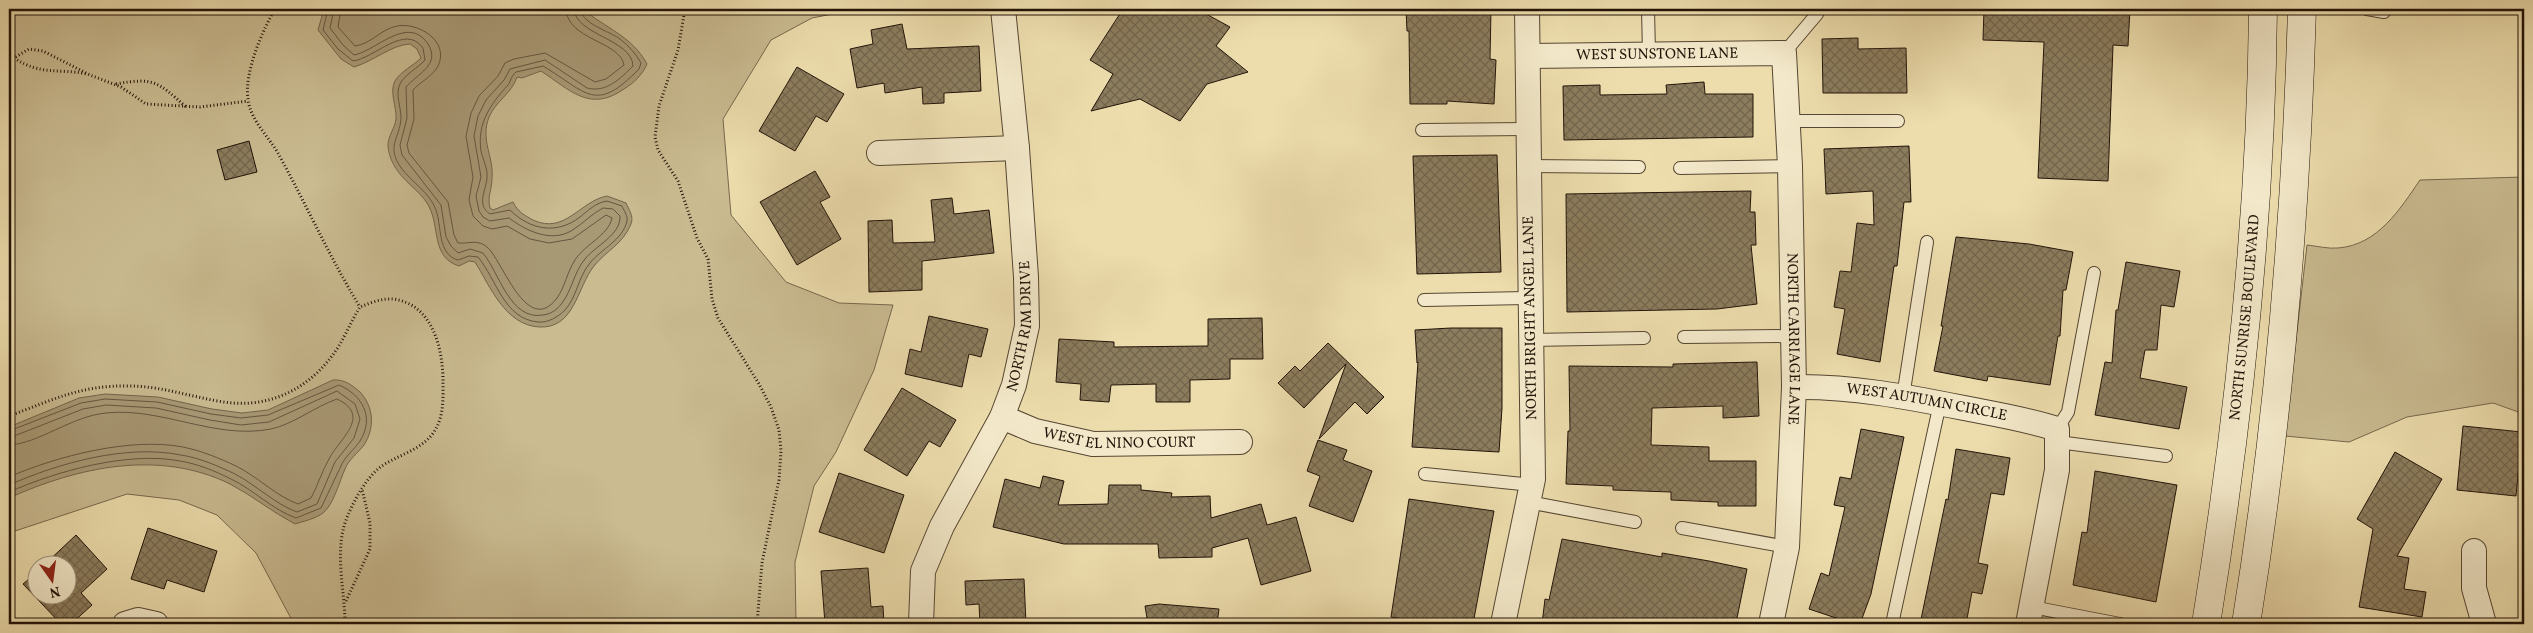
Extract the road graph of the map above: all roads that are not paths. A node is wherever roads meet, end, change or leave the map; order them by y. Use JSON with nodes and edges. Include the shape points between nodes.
{"nodes":[{"id":1,"x":1004,"y":9,"type":"edge"},
{"id":2,"x":1528,"y":9,"type":"edge"},
{"id":3,"x":1648,"y":9,"type":"edge"},
{"id":4,"x":1819,"y":9,"type":"edge"},
{"id":5,"x":2263,"y":9,"type":"edge"},
{"id":6,"x":2302,"y":9,"type":"edge"},
{"id":7,"x":2367,"y":9,"type":"edge"},
{"id":8,"x":2384,"y":12,"type":"dead end"},
{"id":9,"x":1784,"y":53,"type":"junction"},
{"id":10,"x":1649,"y":54,"type":"junction"},
{"id":11,"x":1529,"y":56,"type":"junction"},
{"id":12,"x":1789,"y":121,"type":"junction"},
{"id":13,"x":1898,"y":121,"type":"dead end"},
{"id":14,"x":1528,"y":129,"type":"junction"},
{"id":15,"x":1422,"y":130,"type":"dead end"},
{"id":16,"x":1017,"y":148,"type":"junction"},
{"id":17,"x":879,"y":153,"type":"dead end"},
{"id":18,"x":1528,"y":166,"type":"junction"},
{"id":19,"x":1790,"y":166,"type":"junction"},
{"id":20,"x":1640,"y":167,"type":"dead end"},
{"id":21,"x":1680,"y":168,"type":"dead end"},
{"id":22,"x":2258,"y":199,"type":"junction"},
{"id":23,"x":2293,"y":207,"type":"junction"},
{"id":24,"x":1927,"y":242,"type":"dead end"},
{"id":25,"x":2094,"y":273,"type":"dead end"},
{"id":26,"x":1530,"y":298,"type":"junction"},
{"id":27,"x":1424,"y":300,"type":"dead end"},
{"id":28,"x":1793,"y":336,"type":"junction"},
{"id":29,"x":1684,"y":337,"type":"dead end"},
{"id":30,"x":1644,"y":338,"type":"dead end"},
{"id":31,"x":1531,"y":340,"type":"junction"},
{"id":32,"x":1794,"y":387,"type":"junction"},
{"id":33,"x":1903,"y":397,"type":"junction"},
{"id":34,"x":1940,"y":403,"type":"junction"},
{"id":35,"x":1002,"y":418,"type":"junction"},
{"id":36,"x":2057,"y":435,"type":"junction"},
{"id":37,"x":1240,"y":442,"type":"dead end"},
{"id":38,"x":2166,"y":456,"type":"dead end"},
{"id":39,"x":1425,"y":474,"type":"dead end"},
{"id":40,"x":1530,"y":494,"type":"junction"},
{"id":41,"x":1635,"y":522,"type":"dead end"},
{"id":42,"x":1682,"y":528,"type":"dead end"},
{"id":43,"x":1787,"y":547,"type":"junction"},
{"id":44,"x":2474,"y":551,"type":"dead end"},
{"id":45,"x":2030,"y":616,"type":"edge"},
{"id":46,"x":125,"y":624,"type":"edge"},
{"id":47,"x":156,"y":624,"type":"edge"},
{"id":48,"x":921,"y":624,"type":"edge"},
{"id":49,"x":1503,"y":624,"type":"edge"},
{"id":50,"x":1771,"y":624,"type":"edge"},
{"id":51,"x":1892,"y":624,"type":"edge"},
{"id":52,"x":2120,"y":624,"type":"edge"},
{"id":53,"x":2206,"y":624,"type":"edge"},
{"id":54,"x":2246,"y":624,"type":"edge"},
{"id":55,"x":2484,"y":624,"type":"edge"}],
"edges":[{"from":1,"to":16,"type":"street","name":"NORTH RIM DRIVE"},
{"from":2,"to":11,"type":"street","name":"NORTH BRIGHT ANGEL LANE"},
{"from":3,"to":10,"type":"lane"},
{"from":4,"to":9,"type":"lane"},
{"from":5,"to":22,"type":"street","name":"NORTH SUNRISE BOULEVARD"},
{"from":6,"to":23,"type":"street"},
{"from":7,"to":8,"type":"lane"},
{"from":9,"to":10,"type":"street","name":"WEST SUNSTONE LANE"},
{"from":9,"to":12,"type":"street","name":"NORTH CARRIAGE LANE"},
{"from":10,"to":11,"type":"street","name":"WEST SUNSTONE LANE"},
{"from":11,"to":14,"type":"street","name":"NORTH BRIGHT ANGEL LANE"},
{"from":12,"to":13,"type":"lane"},
{"from":12,"to":19,"type":"street","name":"NORTH CARRIAGE LANE"},
{"from":14,"to":15,"type":"lane"},
{"from":14,"to":18,"type":"street","name":"NORTH BRIGHT ANGEL LANE"},
{"from":16,"to":17,"type":"street"},
{"from":16,"to":35,"type":"street","name":"NORTH RIM DRIVE","via":[[1026,326],[1014,385]]},
{"from":18,"to":20,"type":"lane"},
{"from":18,"to":26,"type":"street","name":"NORTH BRIGHT ANGEL LANE"},
{"from":19,"to":21,"type":"lane"},
{"from":19,"to":28,"type":"street","name":"NORTH CARRIAGE LANE"},
{"from":22,"to":23,"type":"street"},
{"from":22,"to":53,"type":"street","name":"NORTH SUNRISE BOULEVARD","via":[[2234,434]]},
{"from":23,"to":54,"type":"street","via":[[2275,426]]},
{"from":24,"to":33,"type":"lane"},
{"from":25,"to":36,"type":"lane","via":[[2068,412]]},
{"from":26,"to":27,"type":"lane"},
{"from":26,"to":31,"type":"street","name":"NORTH BRIGHT ANGEL LANE"},
{"from":28,"to":29,"type":"lane"},
{"from":28,"to":32,"type":"street","name":"NORTH CARRIAGE LANE"},
{"from":30,"to":31,"type":"lane"},
{"from":31,"to":40,"type":"street","name":"NORTH BRIGHT ANGEL LANE"},
{"from":32,"to":33,"type":"street","name":"WEST AUTUMN CIRCLE","via":[[1834,386]]},
{"from":32,"to":43,"type":"street","name":"NORTH CARRIAGE LANE"},
{"from":33,"to":34,"type":"street","name":"WEST AUTUMN CIRCLE"},
{"from":34,"to":36,"type":"street","name":"WEST AUTUMN CIRCLE","via":[[2037,423]]},
{"from":34,"to":51,"type":"lane"},
{"from":35,"to":37,"type":"street","name":"WEST EL NINO COURT","via":[[1035,431],[1093,444]]},
{"from":35,"to":48,"type":"street","name":"NORTH RIM DRIVE","via":[[942,526],[924,571]]},
{"from":36,"to":38,"type":"lane"},
{"from":36,"to":45,"type":"street","via":[[2056,470]]},
{"from":39,"to":40,"type":"lane"},
{"from":40,"to":41,"type":"lane"},
{"from":40,"to":49,"type":"street","name":"NORTH BRIGHT ANGEL LANE"},
{"from":42,"to":43,"type":"lane"},
{"from":43,"to":50,"type":"street","name":"NORTH CARRIAGE LANE"},
{"from":44,"to":55,"type":"street","via":[[2474,588]]},
{"from":45,"to":52,"type":"lane"},
{"from":46,"to":47,"type":"street","via":[[138,620]]}]}
